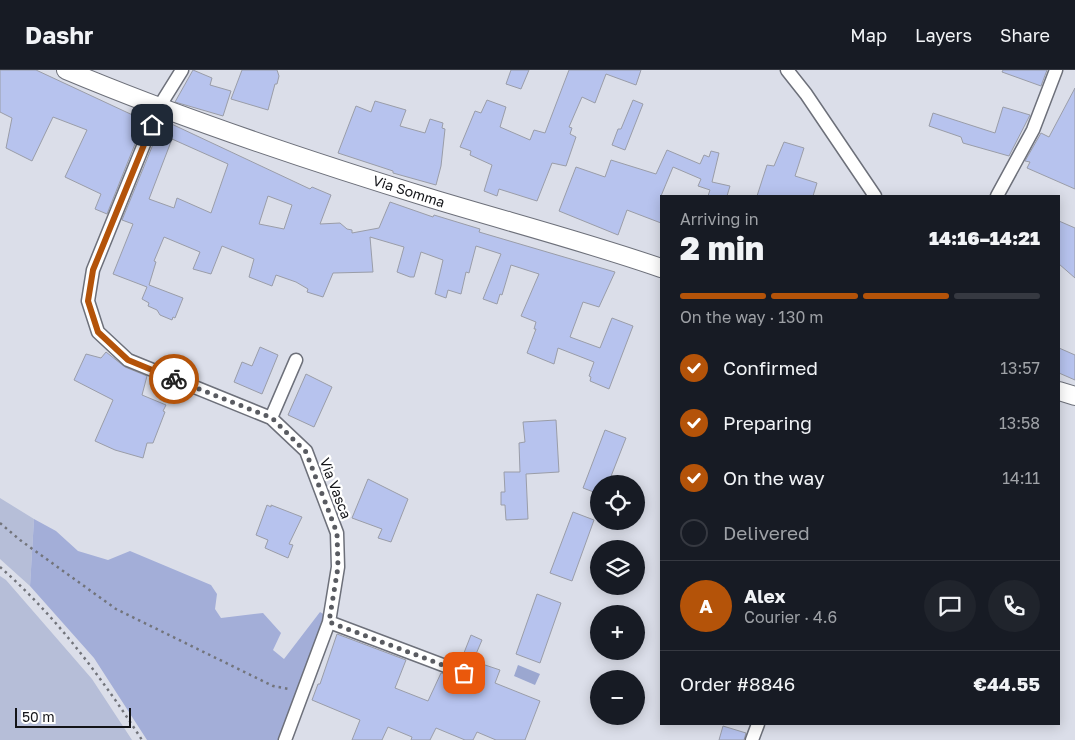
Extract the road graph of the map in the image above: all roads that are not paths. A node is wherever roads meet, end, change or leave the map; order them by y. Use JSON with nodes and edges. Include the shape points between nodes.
{"nodes":[{"id":1,"x":66,"y":70,"type":"edge"},
{"id":2,"x":182,"y":70,"type":"edge"},
{"id":3,"x":787,"y":70,"type":"edge"},
{"id":4,"x":1056,"y":70,"type":"edge"},
{"id":5,"x":159,"y":107,"type":"junction"},
{"id":6,"x":874,"y":195,"type":"edge"},
{"id":7,"x":998,"y":195,"type":"edge"},
{"id":8,"x":660,"y":268,"type":"edge"},
{"id":9,"x":296,"y":360,"type":"dead end"},
{"id":10,"x":1060,"y":391,"type":"edge"},
{"id":11,"x":1075,"y":396,"type":"edge"},
{"id":12,"x":272,"y":418,"type":"junction"},
{"id":13,"x":329,"y":622,"type":"junction"},
{"id":14,"x":464,"y":673,"type":"dead end"},
{"id":15,"x":758,"y":725,"type":"edge"},
{"id":16,"x":285,"y":740,"type":"edge"},
{"id":17,"x":752,"y":740,"type":"edge"}],
"edges":[{"from":1,"to":5,"type":"street","name":"Via Somma"},
{"from":2,"to":5,"type":"street","name":"Via Vasca"},
{"from":3,"to":6,"type":"street"},
{"from":4,"to":7,"type":"street","via":[[1033,130]]},
{"from":5,"to":8,"type":"street","name":"Via Somma","via":[[407,190]]},
{"from":5,"to":12,"type":"street","name":"Via Vasca","via":[[93,270],[88,301],[98,332],[128,360]]},
{"from":9,"to":12,"type":"street"},
{"from":10,"to":11,"type":"street"},
{"from":12,"to":13,"type":"street","name":"Via Vasca","via":[[306,452],[337,533],[338,567]]},
{"from":13,"to":14,"type":"street"},
{"from":13,"to":16,"type":"street","name":"Via Vasca"},
{"from":15,"to":17,"type":"street"}]}
